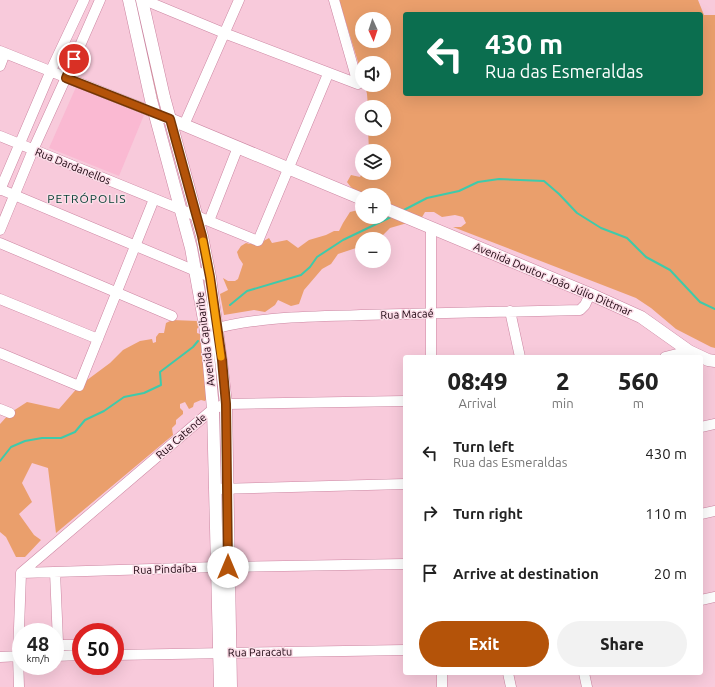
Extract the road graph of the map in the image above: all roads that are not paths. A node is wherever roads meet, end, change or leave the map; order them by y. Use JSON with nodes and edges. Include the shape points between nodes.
{"nodes":[{"id":1,"x":84,"y":0,"type":"edge"},
{"id":2,"x":129,"y":0,"type":"edge"},
{"id":3,"x":143,"y":0,"type":"edge"},
{"id":4,"x":239,"y":0,"type":"edge"},
{"id":5,"x":334,"y":0,"type":"edge"},
{"id":6,"x":96,"y":1,"type":"edge"},
{"id":7,"x":224,"y":33,"type":"junction"},
{"id":8,"x":3,"y":52,"type":"edge"},
{"id":9,"x":0,"y":66,"type":"edge"},
{"id":10,"x":50,"y":71,"type":"junction"},
{"id":11,"x":328,"y":74,"type":"junction"},
{"id":12,"x":66,"y":78,"type":"junction"},
{"id":13,"x":155,"y":113,"type":"junction"},
{"id":14,"x":170,"y":119,"type":"junction"},
{"id":15,"x":184,"y":125,"type":"junction"},
{"id":16,"x":0,"y":136,"type":"edge"},
{"id":17,"x":19,"y":144,"type":"junction"},
{"id":18,"x":238,"y":147,"type":"junction"},
{"id":19,"x":33,"y":150,"type":"junction"},
{"id":20,"x":288,"y":168,"type":"junction"},
{"id":21,"x":0,"y":190,"type":"edge"},
{"id":22,"x":14,"y":195,"type":"junction"},
{"id":23,"x":355,"y":196,"type":"edge"},
{"id":24,"x":154,"y":199,"type":"junction"},
{"id":25,"x":182,"y":210,"type":"junction"},
{"id":26,"x":391,"y":211,"type":"edge"},
{"id":27,"x":196,"y":216,"type":"junction"},
{"id":28,"x":210,"y":221,"type":"junction"},
{"id":29,"x":431,"y":228,"type":"junction"},
{"id":30,"x":0,"y":230,"type":"edge"},
{"id":31,"x":0,"y":243,"type":"edge"},
{"id":32,"x":136,"y":246,"type":"junction"},
{"id":33,"x":196,"y":271,"type":"junction"},
{"id":34,"x":210,"y":277,"type":"junction"},
{"id":35,"x":117,"y":293,"type":"junction"},
{"id":36,"x":590,"y":294,"type":"junction"},
{"id":37,"x":0,"y":299,"type":"edge"},
{"id":38,"x":510,"y":311,"type":"junction"},
{"id":39,"x":431,"y":313,"type":"junction"},
{"id":40,"x":172,"y":316,"type":"dead end"},
{"id":41,"x":212,"y":330,"type":"junction"},
{"id":42,"x":98,"y":339,"type":"junction"},
{"id":43,"x":689,"y":351,"type":"junction"},
{"id":44,"x":0,"y":353,"type":"edge"},
{"id":45,"x":431,"y":355,"type":"edge"},
{"id":46,"x":520,"y":355,"type":"edge"},
{"id":47,"x":673,"y":355,"type":"edge"},
{"id":48,"x":697,"y":355,"type":"edge"},
{"id":49,"x":703,"y":358,"type":"edge"},
{"id":50,"x":715,"y":361,"type":"edge"},
{"id":51,"x":403,"y":401,"type":"edge"},
{"id":52,"x":226,"y":404,"type":"junction"},
{"id":53,"x":0,"y":409,"type":"edge"},
{"id":54,"x":213,"y":409,"type":"junction"},
{"id":55,"x":10,"y":413,"type":"dead end"},
{"id":56,"x":715,"y":424,"type":"edge"},
{"id":57,"x":703,"y":427,"type":"edge"},
{"id":58,"x":403,"y":484,"type":"edge"},
{"id":59,"x":222,"y":489,"type":"junction"},
{"id":60,"x":715,"y":511,"type":"edge"},
{"id":61,"x":703,"y":514,"type":"edge"},
{"id":62,"x":403,"y":564,"type":"edge"},
{"id":63,"x":222,"y":567,"type":"junction"},
{"id":64,"x":55,"y":572,"type":"junction"},
{"id":65,"x":21,"y":573,"type":"junction"},
{"id":66,"x":715,"y":597,"type":"edge"},
{"id":67,"x":703,"y":600,"type":"edge"},
{"id":68,"x":20,"y":623,"type":"edge"},
{"id":69,"x":72,"y":645,"type":"edge"},
{"id":70,"x":403,"y":650,"type":"edge"},
{"id":71,"x":224,"y":653,"type":"junction"},
{"id":72,"x":124,"y":655,"type":"edge"},
{"id":73,"x":12,"y":656,"type":"edge"},
{"id":74,"x":0,"y":657,"type":"edge"},
{"id":75,"x":19,"y":675,"type":"edge"},
{"id":76,"x":442,"y":675,"type":"edge"},
{"id":77,"x":508,"y":675,"type":"edge"},
{"id":78,"x":584,"y":675,"type":"edge"},
{"id":79,"x":19,"y":687,"type":"edge"},
{"id":80,"x":220,"y":687,"type":"edge"},
{"id":81,"x":231,"y":687,"type":"edge"},
{"id":82,"x":442,"y":687,"type":"edge"},
{"id":83,"x":511,"y":687,"type":"edge"},
{"id":84,"x":587,"y":687,"type":"edge"}],
"edges":[{"from":1,"to":10,"type":"street"},
{"from":2,"to":13,"type":"main road","name":"Avenida Capibaribe"},
{"from":3,"to":7,"type":"street"},
{"from":3,"to":14,"type":"main road","name":"Avenida Capibaribe"},
{"from":4,"to":7,"type":"street"},
{"from":5,"to":11,"type":"street","via":[[358,84]]},
{"from":6,"to":12,"type":"street"},
{"from":7,"to":11,"type":"street"},
{"from":7,"to":15,"type":"street"},
{"from":8,"to":9,"type":"street"},
{"from":8,"to":10,"type":"street"},
{"from":10,"to":12,"type":"street"},
{"from":10,"to":17,"type":"street"},
{"from":11,"to":20,"type":"street"},
{"from":12,"to":13,"type":"street"},
{"from":12,"to":19,"type":"street"},
{"from":13,"to":14,"type":"main road"},
{"from":13,"to":25,"type":"main road","name":"Avenida Capibaribe"},
{"from":14,"to":15,"type":"main road"},
{"from":14,"to":27,"type":"main road","name":"Avenida Capibaribe"},
{"from":15,"to":18,"type":"main road"},
{"from":16,"to":17,"type":"street","name":"Rua Dardanellos"},
{"from":17,"to":19,"type":"street","name":"Rua Dardanellos"},
{"from":17,"to":21,"type":"street"},
{"from":18,"to":20,"type":"main road"},
{"from":18,"to":28,"type":"street"},
{"from":19,"to":22,"type":"street"},
{"from":19,"to":24,"type":"street","name":"Rua Dardanellos"},
{"from":20,"to":23,"type":"main road"},
{"from":20,"to":28,"type":"street","name":"Rua Dardanellos","via":[[258,241]]},
{"from":21,"to":22,"type":"street"},
{"from":22,"to":30,"type":"street"},
{"from":22,"to":32,"type":"street"},
{"from":24,"to":25,"type":"street","name":"Rua Dardanellos"},
{"from":24,"to":32,"type":"street"},
{"from":25,"to":27,"type":"street","name":"Rua Dardanellos"},
{"from":25,"to":33,"type":"main road","name":"Avenida Capibaribe"},
{"from":26,"to":29,"type":"main road","name":"Avenida Doutor João Júlio Dittmar"},
{"from":27,"to":28,"type":"street","name":"Rua Dardanellos"},
{"from":27,"to":34,"type":"main road","name":"Avenida Capibaribe"},
{"from":29,"to":36,"type":"main road","name":"Avenida Doutor João Júlio Dittmar"},
{"from":29,"to":39,"type":"street"},
{"from":31,"to":35,"type":"street"},
{"from":32,"to":33,"type":"street"},
{"from":32,"to":35,"type":"street"},
{"from":33,"to":34,"type":"street"},
{"from":33,"to":41,"type":"main road","name":"Avenida Capibaribe"},
{"from":34,"to":41,"type":"main road","name":"Avenida Capibaribe"},
{"from":35,"to":40,"type":"street"},
{"from":35,"to":42,"type":"street"},
{"from":36,"to":38,"type":"street","name":"Rua Macaé","via":[[580,310]]},
{"from":36,"to":43,"type":"main road","name":"Avenida Doutor João Júlio Dittmar","via":[[641,317]]},
{"from":37,"to":42,"type":"street"},
{"from":38,"to":39,"type":"street","name":"Rua Macaé"},
{"from":38,"to":46,"type":"street"},
{"from":39,"to":41,"type":"street","name":"Rua Macaé","via":[[279,318]]},
{"from":39,"to":45,"type":"street"},
{"from":41,"to":52,"type":"main road","name":"Avenida Capibaribe"},
{"from":41,"to":54,"type":"main road","name":"Avenida Capibaribe"},
{"from":42,"to":44,"type":"street","via":[[79,386]]},
{"from":43,"to":47,"type":"street"},
{"from":43,"to":48,"type":"main road","name":"Avenida Doutor João Júlio Dittmar"},
{"from":49,"to":50,"type":"main road","name":"Avenida Doutor João Júlio Dittmar"},
{"from":51,"to":52,"type":"street","name":"Rua Catende"},
{"from":52,"to":54,"type":"street","name":"Rua Catende"},
{"from":52,"to":59,"type":"main road","name":"Avenida Capibaribe"},
{"from":53,"to":55,"type":"street"},
{"from":54,"to":59,"type":"main road","name":"Avenida Capibaribe"},
{"from":54,"to":65,"type":"street","name":"Rua Catende"},
{"from":56,"to":57,"type":"street"},
{"from":58,"to":59,"type":"street"},
{"from":59,"to":63,"type":"main road","name":"Avenida Capibaribe"},
{"from":60,"to":61,"type":"street"},
{"from":62,"to":63,"type":"street","name":"Rua Pindaíba"},
{"from":63,"to":64,"type":"street","name":"Rua Pindaíba"},
{"from":63,"to":71,"type":"main road","name":"Avenida Capibaribe"},
{"from":64,"to":65,"type":"street","name":"Rua Pindaíba"},
{"from":64,"to":69,"type":"street","via":[[58,642],[62,646]]},
{"from":65,"to":68,"type":"street"},
{"from":66,"to":67,"type":"street"},
{"from":70,"to":71,"type":"street","name":"Rua Paracatu"},
{"from":71,"to":72,"type":"street","name":"Rua Paracatu"},
{"from":71,"to":80,"type":"main road","name":"Avenida Capibaribe"},
{"from":71,"to":81,"type":"main road","name":"Avenida Capibaribe"},
{"from":73,"to":74,"type":"street"},
{"from":75,"to":79,"type":"street"},
{"from":76,"to":82,"type":"street"},
{"from":77,"to":83,"type":"street"},
{"from":78,"to":84,"type":"street"}]}
